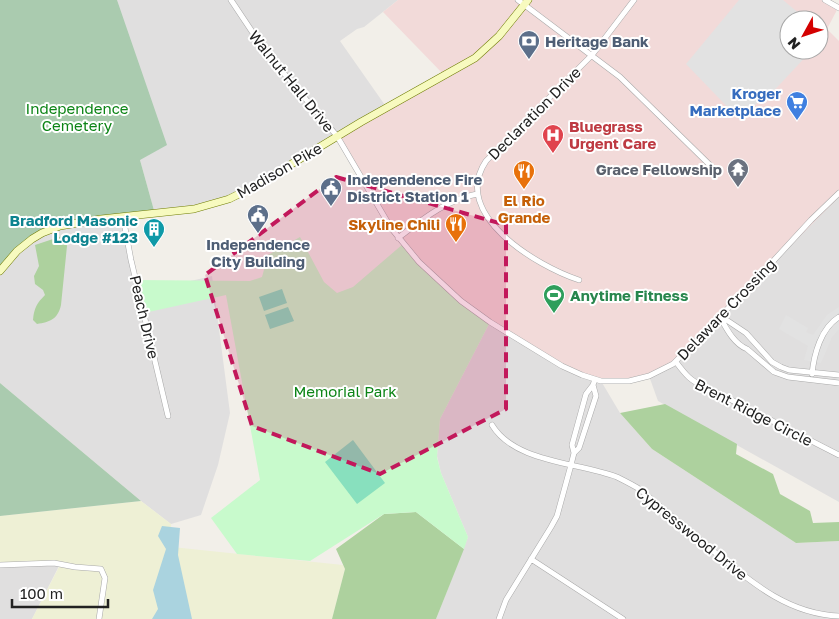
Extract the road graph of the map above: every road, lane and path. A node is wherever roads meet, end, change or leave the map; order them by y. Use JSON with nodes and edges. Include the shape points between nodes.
{"nodes":[{"id":1,"x":231,"y":0,"type":"edge"},
{"id":2,"x":634,"y":0,"type":"edge"},
{"id":3,"x":825,"y":0,"type":"edge"},
{"id":4,"x":524,"y":2,"type":"edge"},
{"id":5,"x":839,"y":8,"type":"edge"},
{"id":6,"x":592,"y":55,"type":"junction"},
{"id":7,"x":337,"y":136,"type":"junction"},
{"id":8,"x":715,"y":170,"type":"dead end"},
{"id":9,"x":839,"y":193,"type":"edge"},
{"id":10,"x":477,"y":194,"type":"junction"},
{"id":11,"x":123,"y":217,"type":"junction"},
{"id":12,"x":398,"y":238,"type":"junction"},
{"id":13,"x":0,"y":271,"type":"edge"},
{"id":14,"x":579,"y":280,"type":"dead end"},
{"id":15,"x":720,"y":317,"type":"junction"},
{"id":16,"x":839,"y":317,"type":"edge"},
{"id":17,"x":676,"y":362,"type":"junction"},
{"id":18,"x":812,"y":372,"type":"junction"},
{"id":19,"x":839,"y":375,"type":"edge"},
{"id":20,"x":812,"y":380,"type":"junction"},
{"id":21,"x":594,"y":382,"type":"junction"},
{"id":22,"x":839,"y":383,"type":"edge"},
{"id":23,"x":168,"y":416,"type":"dead end"},
{"id":24,"x":492,"y":425,"type":"dead end"},
{"id":25,"x":574,"y":453,"type":"junction"},
{"id":26,"x":839,"y":456,"type":"edge"},
{"id":27,"x":571,"y":465,"type":"junction"},
{"id":28,"x":531,"y":559,"type":"junction"},
{"id":29,"x":0,"y":565,"type":"edge"},
{"id":30,"x":839,"y":616,"type":"edge"},
{"id":31,"x":99,"y":619,"type":"edge"},
{"id":32,"x":499,"y":619,"type":"edge"},
{"id":33,"x":623,"y":619,"type":"edge"}],
"edges":[{"from":1,"to":7,"type":"street","name":"Walnut Hall Drive","via":[[265,51]]},
{"from":2,"to":6,"type":"street","name":"Declaration Drive"},
{"from":3,"to":5,"type":"street"},
{"from":4,"to":6,"type":"street"},
{"from":4,"to":7,"type":"main road","name":"Madison Pike","via":[[499,36],[475,58]]},
{"from":6,"to":8,"type":"street","via":[[634,90]]},
{"from":6,"to":10,"type":"street","name":"Declaration Drive","via":[[486,161],[480,169]]},
{"from":7,"to":11,"type":"main road","name":"Madison Pike","via":[[255,186],[229,198],[194,209]]},
{"from":7,"to":12,"type":"street","name":"Delaware Crossing"},
{"from":9,"to":15,"type":"street","name":"Delaware Crossing"},
{"from":10,"to":12,"type":"street","via":[[451,201]]},
{"from":10,"to":14,"type":"street","via":[[488,218],[512,243],[541,263]]},
{"from":11,"to":13,"type":"main road","name":"Madison Pike","via":[[80,222],[42,233],[25,244]]},
{"from":11,"to":23,"type":"street","name":"Peach Drive"},
{"from":12,"to":21,"type":"street","name":"Delaware Crossing","via":[[461,301],[545,356]]},
{"from":15,"to":17,"type":"street","name":"Delaware Crossing"},
{"from":15,"to":18,"type":"street","via":[[746,333],[772,362],[789,370]]},
{"from":15,"to":20,"type":"street","via":[[742,347],[774,372]]},
{"from":16,"to":18,"type":"street","via":[[825,333]]},
{"from":17,"to":21,"type":"street","name":"Delaware Crossing","via":[[634,381]]},
{"from":17,"to":26,"type":"street","name":"Brent Ridge Circle","via":[[696,384]]},
{"from":18,"to":19,"type":"street"},
{"from":18,"to":20,"type":"street"},
{"from":20,"to":22,"type":"street"},
{"from":21,"to":25,"type":"street","via":[[586,394],[572,444]]},
{"from":21,"to":25,"type":"street","via":[[596,396],[579,448]]},
{"from":24,"to":27,"type":"street","name":"Cypresswood Drive","via":[[516,448]]},
{"from":25,"to":27,"type":"street"},
{"from":27,"to":28,"type":"street","via":[[557,516]]},
{"from":27,"to":30,"type":"street","name":"Cypresswood Drive","via":[[616,477],[640,490],[775,598],[796,608]]},
{"from":28,"to":32,"type":"street","via":[[506,600]]},
{"from":28,"to":33,"type":"street"},
{"from":29,"to":31,"type":"street","via":[[54,563],[101,568],[105,578]]}]}
